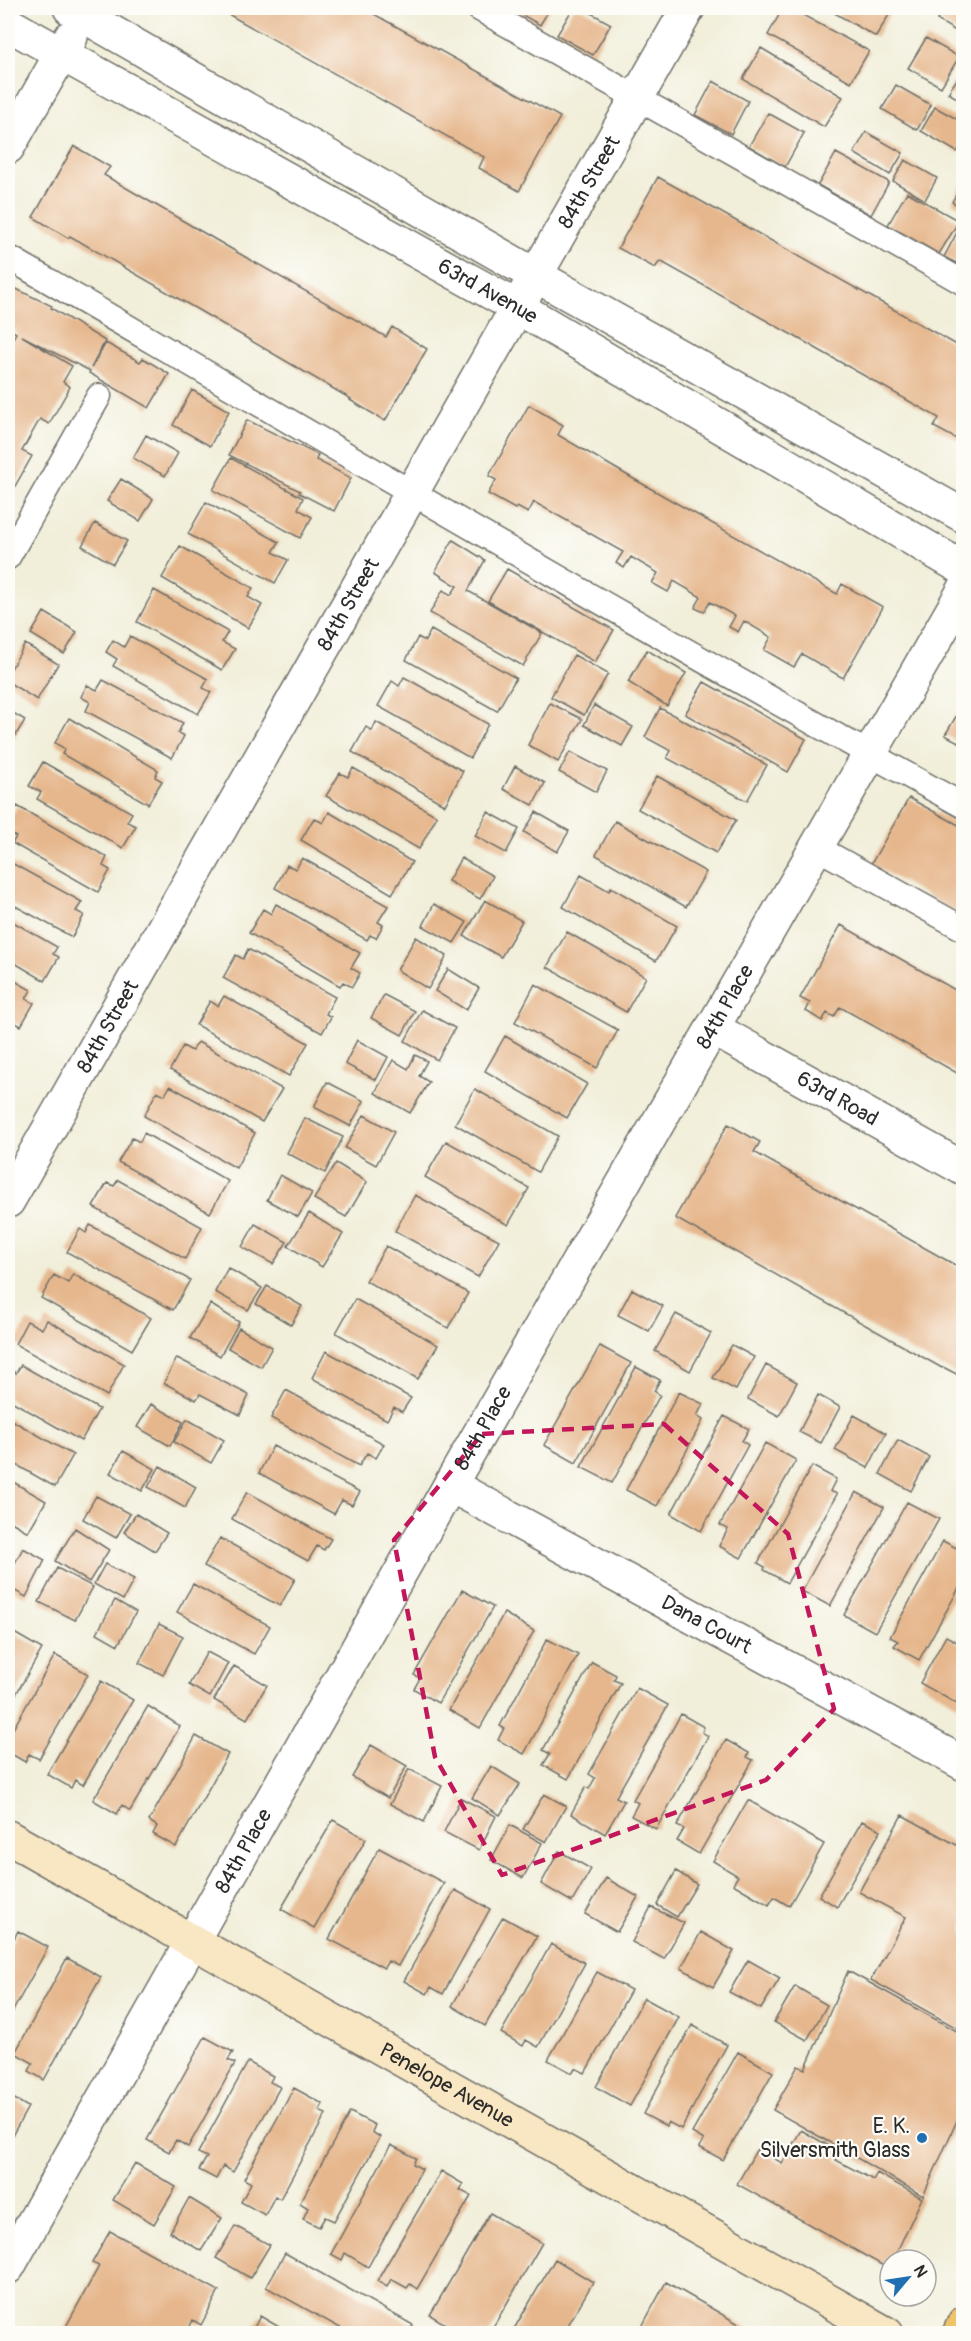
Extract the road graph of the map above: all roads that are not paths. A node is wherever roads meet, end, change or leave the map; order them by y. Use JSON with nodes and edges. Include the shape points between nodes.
{"nodes":[{"id":1,"x":478,"y":8,"type":"edge"},
{"id":2,"x":688,"y":8,"type":"edge"},
{"id":3,"x":80,"y":10,"type":"edge"},
{"id":4,"x":8,"y":24,"type":"edge"},
{"id":5,"x":61,"y":54,"type":"junction"},
{"id":6,"x":637,"y":96,"type":"junction"},
{"id":7,"x":8,"y":147,"type":"edge"},
{"id":8,"x":8,"y":257,"type":"edge"},
{"id":9,"x":535,"y":275,"type":"junction"},
{"id":10,"x":963,"y":283,"type":"edge"},
{"id":11,"x":517,"y":307,"type":"junction"},
{"id":12,"x":99,"y":396,"type":"dead end"},
{"id":13,"x":411,"y":493,"type":"junction"},
{"id":14,"x":963,"y":516,"type":"edge"},
{"id":15,"x":8,"y":557,"type":"edge"},
{"id":16,"x":963,"y":569,"type":"edge"},
{"id":17,"x":963,"y":590,"type":"edge"},
{"id":18,"x":869,"y":754,"type":"junction"},
{"id":19,"x":963,"y":806,"type":"edge"},
{"id":20,"x":816,"y":847,"type":"junction"},
{"id":21,"x":963,"y":929,"type":"edge"},
{"id":22,"x":712,"y":1028,"type":"junction"},
{"id":23,"x":963,"y":1169,"type":"edge"},
{"id":24,"x":8,"y":1201,"type":"edge"},
{"id":25,"x":450,"y":1485,"type":"junction"},
{"id":26,"x":963,"y":1764,"type":"edge"},
{"id":27,"x":8,"y":1837,"type":"edge"},
{"id":28,"x":191,"y":1941,"type":"junction"},
{"id":29,"x":8,"y":2267,"type":"edge"},
{"id":30,"x":963,"y":2323,"type":"edge"},
{"id":31,"x":886,"y":2334,"type":"edge"},
{"id":32,"x":958,"y":2334,"type":"edge"}],
"edges":[{"from":1,"to":6,"type":"lane"},
{"from":2,"to":6,"type":"street","name":"84th Street"},
{"from":3,"to":5,"type":"street"},
{"from":3,"to":9,"type":"street","name":"63rd Avenue"},
{"from":4,"to":5,"type":"street","name":"63rd Avenue"},
{"from":5,"to":7,"type":"street"},
{"from":5,"to":11,"type":"street","name":"63rd Avenue"},
{"from":6,"to":9,"type":"street","name":"84th Street"},
{"from":6,"to":10,"type":"lane"},
{"from":8,"to":13,"type":"lane"},
{"from":9,"to":11,"type":"street","name":"84th Street"},
{"from":9,"to":14,"type":"street","name":"63rd Avenue"},
{"from":11,"to":13,"type":"street","name":"84th Street"},
{"from":11,"to":16,"type":"street","name":"63rd Avenue"},
{"from":12,"to":15,"type":"lane"},
{"from":13,"to":18,"type":"lane"},
{"from":13,"to":24,"type":"street","name":"84th Street"},
{"from":17,"to":18,"type":"street","name":"84th Place"},
{"from":18,"to":19,"type":"lane"},
{"from":18,"to":20,"type":"street","name":"84th Place"},
{"from":20,"to":21,"type":"lane"},
{"from":20,"to":22,"type":"street","name":"84th Place"},
{"from":22,"to":23,"type":"street","name":"63rd Road"},
{"from":22,"to":25,"type":"street","name":"84th Place"},
{"from":25,"to":26,"type":"street","name":"Dana Court"},
{"from":25,"to":28,"type":"street","name":"84th Place"},
{"from":27,"to":28,"type":"street","name":"Penelope Avenue"},
{"from":28,"to":29,"type":"street","name":"84th Place"},
{"from":28,"to":31,"type":"street","name":"Penelope Avenue"},
{"from":30,"to":32,"type":"main road"}]}
